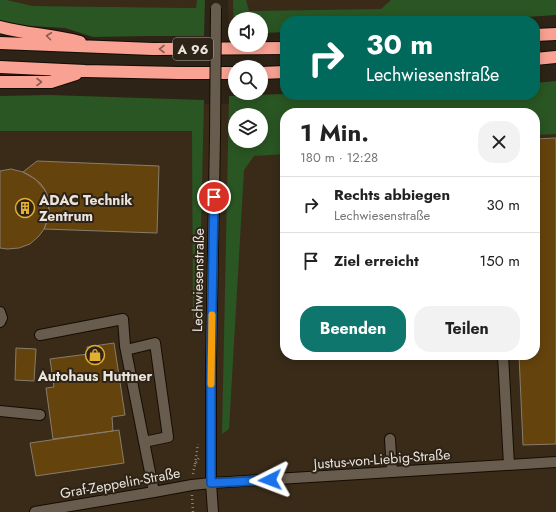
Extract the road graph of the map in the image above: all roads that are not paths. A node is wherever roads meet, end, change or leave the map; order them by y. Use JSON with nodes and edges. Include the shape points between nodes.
{"nodes":[{"id":1,"x":216,"y":4,"type":"edge"},
{"id":2,"x":0,"y":28,"type":"edge"},
{"id":3,"x":556,"y":34,"type":"edge"},
{"id":4,"x":540,"y":35,"type":"edge"},
{"id":5,"x":0,"y":43,"type":"edge"},
{"id":6,"x":100,"y":48,"type":"junction"},
{"id":7,"x":280,"y":48,"type":"edge"},
{"id":8,"x":556,"y":57,"type":"edge"},
{"id":9,"x":540,"y":59,"type":"edge"},
{"id":10,"x":0,"y":67,"type":"edge"},
{"id":11,"x":85,"y":72,"type":"junction"},
{"id":12,"x":268,"y":72,"type":"edge"},
{"id":13,"x":280,"y":72,"type":"edge"},
{"id":14,"x":228,"y":73,"type":"edge"},
{"id":15,"x":0,"y":82,"type":"edge"},
{"id":16,"x":0,"y":312,"type":"edge"},
{"id":17,"x":0,"y":322,"type":"edge"},
{"id":18,"x":40,"y":335,"type":"dead end"},
{"id":19,"x":126,"y":350,"type":"junction"},
{"id":20,"x":503,"y":360,"type":"edge"},
{"id":21,"x":0,"y":411,"type":"edge"},
{"id":22,"x":40,"y":415,"type":"dead end"},
{"id":23,"x":390,"y":439,"type":"dead end"},
{"id":24,"x":144,"y":442,"type":"junction"},
{"id":25,"x":556,"y":462,"type":"edge"},
{"id":26,"x":509,"y":465,"type":"junction"},
{"id":27,"x":392,"y":472,"type":"junction"},
{"id":28,"x":211,"y":483,"type":"junction"},
{"id":29,"x":154,"y":492,"type":"junction"},
{"id":30,"x":35,"y":512,"type":"edge"},
{"id":31,"x":212,"y":512,"type":"edge"}],
"edges":[{"from":1,"to":28,"type":"street","name":"Lechwiesenstraße","bridge":true},
{"from":6,"to":2,"type":"highway","one_way":true,"via":[[64,38]]},
{"from":3,"to":4,"type":"highway"},
{"from":5,"to":6,"type":"highway","number":"A 96"},
{"from":7,"to":6,"type":"highway","number":"A 96","one_way":true},
{"from":8,"to":9,"type":"highway"},
{"from":10,"to":11,"type":"highway","number":"A 96"},
{"from":11,"to":14,"type":"highway","number":"A 96"},
{"from":15,"to":11,"type":"highway","one_way":true,"via":[[51,82]]},
{"from":12,"to":13,"type":"highway"},
{"from":16,"to":17,"type":"street"},
{"from":18,"to":19,"type":"street","via":[[123,320]]},
{"from":19,"to":24,"type":"street"},
{"from":19,"to":24,"type":"street","via":[[155,343],[168,437]]},
{"from":20,"to":26,"type":"street"},
{"from":21,"to":22,"type":"street"},
{"from":23,"to":27,"type":"street"},
{"from":24,"to":29,"type":"street"},
{"from":25,"to":26,"type":"street","name":"Justus-von-Liebig-Straße"},
{"from":26,"to":27,"type":"street","name":"Justus-von-Liebig-Straße"},
{"from":27,"to":28,"type":"street","name":"Justus-von-Liebig-Straße"},
{"from":28,"to":29,"type":"street","name":"Graf-Zeppelin-Straße"},
{"from":28,"to":31,"type":"street","name":"Lechwiesenstraße"},
{"from":29,"to":30,"type":"street","name":"Graf-Zeppelin-Straße"}]}
